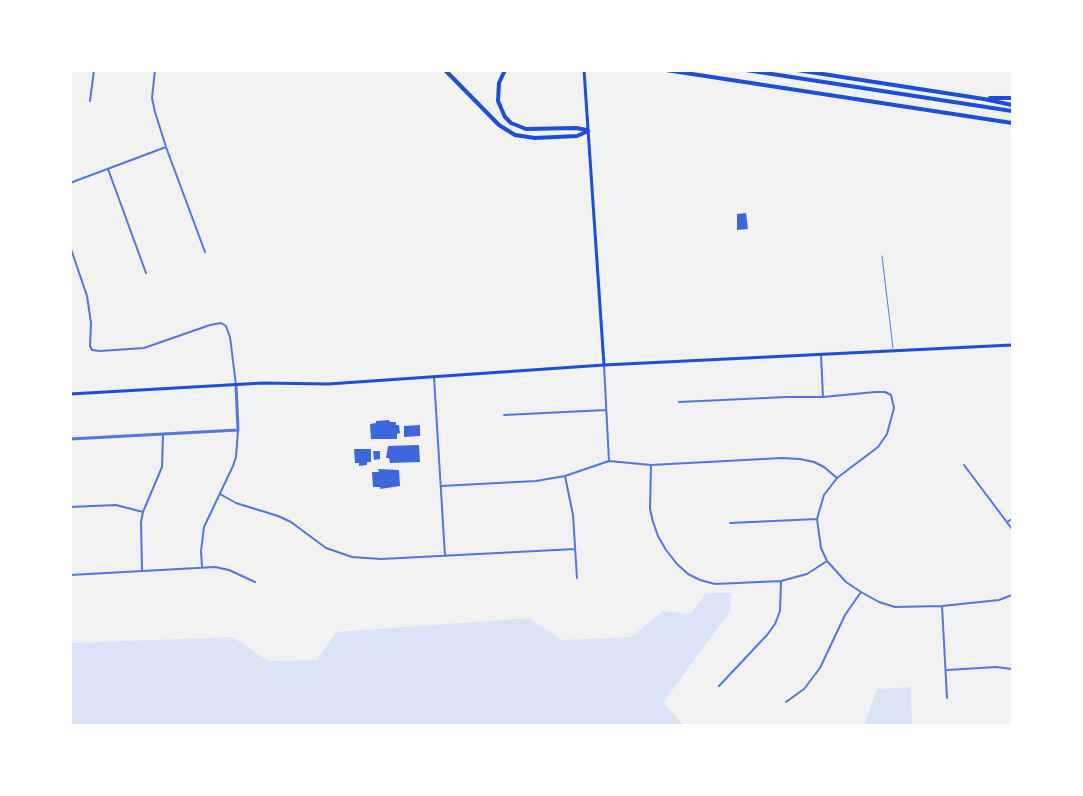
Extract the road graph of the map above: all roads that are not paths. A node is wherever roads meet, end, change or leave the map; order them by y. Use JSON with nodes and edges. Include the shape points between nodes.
{"nodes":[{"id":1,"x":94,"y":70,"type":"edge"},
{"id":2,"x":155,"y":70,"type":"edge"},
{"id":3,"x":445,"y":70,"type":"edge"},
{"id":4,"x":505,"y":70,"type":"edge"},
{"id":5,"x":584,"y":70,"type":"edge"},
{"id":6,"x":666,"y":70,"type":"edge"},
{"id":7,"x":746,"y":70,"type":"edge"},
{"id":8,"x":797,"y":70,"type":"edge"},
{"id":9,"x":1012,"y":98,"type":"edge"},
{"id":10,"x":984,"y":99,"type":"junction"},
{"id":11,"x":90,"y":100,"type":"dead end"},
{"id":12,"x":1012,"y":105,"type":"edge"},
{"id":13,"x":1012,"y":111,"type":"edge"},
{"id":14,"x":1012,"y":123,"type":"edge"},
{"id":15,"x":588,"y":130,"type":"junction"},
{"id":16,"x":166,"y":147,"type":"junction"},
{"id":17,"x":108,"y":168,"type":"junction"},
{"id":18,"x":70,"y":183,"type":"edge"},
{"id":19,"x":70,"y":246,"type":"edge"},
{"id":20,"x":205,"y":252,"type":"dead end"},
{"id":21,"x":882,"y":256,"type":"dead end"},
{"id":22,"x":146,"y":273,"type":"dead end"},
{"id":23,"x":1012,"y":345,"type":"edge"},
{"id":24,"x":893,"y":350,"type":"junction"},
{"id":25,"x":821,"y":354,"type":"junction"},
{"id":26,"x":604,"y":365,"type":"junction"},
{"id":27,"x":434,"y":377,"type":"junction"},
{"id":28,"x":236,"y":384,"type":"junction"},
{"id":29,"x":70,"y":394,"type":"edge"},
{"id":30,"x":823,"y":397,"type":"junction"},
{"id":31,"x":679,"y":402,"type":"dead end"},
{"id":32,"x":606,"y":410,"type":"junction"},
{"id":33,"x":504,"y":415,"type":"dead end"},
{"id":34,"x":238,"y":430,"type":"junction"},
{"id":35,"x":163,"y":434,"type":"junction"},
{"id":36,"x":70,"y":439,"type":"edge"},
{"id":37,"x":609,"y":461,"type":"junction"},
{"id":38,"x":651,"y":465,"type":"junction"},
{"id":39,"x":964,"y":465,"type":"dead end"},
{"id":40,"x":565,"y":476,"type":"junction"},
{"id":41,"x":837,"y":478,"type":"junction"},
{"id":42,"x":441,"y":486,"type":"junction"},
{"id":43,"x":220,"y":494,"type":"junction"},
{"id":44,"x":70,"y":507,"type":"edge"},
{"id":45,"x":143,"y":512,"type":"junction"},
{"id":46,"x":817,"y":519,"type":"junction"},
{"id":47,"x":1012,"y":519,"type":"edge"},
{"id":48,"x":1007,"y":522,"type":"junction"},
{"id":49,"x":730,"y":523,"type":"dead end"},
{"id":50,"x":1012,"y":529,"type":"edge"},
{"id":51,"x":575,"y":549,"type":"junction"},
{"id":52,"x":445,"y":556,"type":"junction"},
{"id":53,"x":827,"y":561,"type":"junction"},
{"id":54,"x":202,"y":567,"type":"junction"},
{"id":55,"x":142,"y":572,"type":"junction"},
{"id":56,"x":70,"y":575,"type":"edge"},
{"id":57,"x":577,"y":578,"type":"dead end"},
{"id":58,"x":781,"y":581,"type":"junction"},
{"id":59,"x":255,"y":582,"type":"dead end"},
{"id":60,"x":861,"y":592,"type":"junction"},
{"id":61,"x":1012,"y":595,"type":"edge"},
{"id":62,"x":942,"y":606,"type":"junction"},
{"id":63,"x":1012,"y":669,"type":"edge"},
{"id":64,"x":946,"y":670,"type":"junction"},
{"id":65,"x":719,"y":686,"type":"dead end"},
{"id":66,"x":947,"y":698,"type":"dead end"},
{"id":67,"x":786,"y":702,"type":"dead end"}],
"edges":[{"from":1,"to":11,"type":"street"},
{"from":2,"to":16,"type":"street","via":[[152,98]]},
{"from":3,"to":15,"type":"highway","via":[[499,125],[515,135],[577,136]]},
{"from":4,"to":15,"type":"highway","via":[[498,83],[498,101],[511,123],[533,130]]},
{"from":5,"to":15,"type":"main road"},
{"from":6,"to":14,"type":"highway"},
{"from":7,"to":13,"type":"highway"},
{"from":8,"to":10,"type":"highway"},
{"from":9,"to":10,"type":"highway"},
{"from":10,"to":12,"type":"highway"},
{"from":15,"to":26,"type":"main road"},
{"from":16,"to":17,"type":"street"},
{"from":16,"to":20,"type":"street"},
{"from":17,"to":18,"type":"street"},
{"from":17,"to":22,"type":"street"},
{"from":19,"to":28,"type":"street","via":[[87,296],[92,350],[144,348],[221,323],[230,338]]},
{"from":21,"to":24,"type":"lane"},
{"from":23,"to":24,"type":"main road"},
{"from":24,"to":25,"type":"main road"},
{"from":25,"to":26,"type":"main road"},
{"from":25,"to":30,"type":"street"},
{"from":26,"to":27,"type":"main road"},
{"from":26,"to":32,"type":"street"},
{"from":27,"to":28,"type":"main road","via":[[328,384]]},
{"from":27,"to":42,"type":"street"},
{"from":28,"to":29,"type":"main road"},
{"from":28,"to":34,"type":"street"},
{"from":30,"to":31,"type":"street"},
{"from":30,"to":41,"type":"street","via":[[885,392],[891,395],[894,408],[887,434],[878,447]]},
{"from":32,"to":33,"type":"street"},
{"from":32,"to":37,"type":"street"},
{"from":34,"to":35,"type":"street"},
{"from":34,"to":43,"type":"street","via":[[236,457]]},
{"from":35,"to":36,"type":"street"},
{"from":35,"to":45,"type":"street","via":[[162,467]]},
{"from":37,"to":38,"type":"street"},
{"from":37,"to":40,"type":"street"},
{"from":38,"to":41,"type":"street","via":[[800,459],[824,467]]},
{"from":38,"to":58,"type":"street","via":[[652,522],[677,564],[694,577],[715,584]]},
{"from":39,"to":48,"type":"street"},
{"from":40,"to":42,"type":"street","via":[[536,482]]},
{"from":40,"to":51,"type":"street","via":[[571,497]]},
{"from":41,"to":46,"type":"street","via":[[824,495]]},
{"from":42,"to":52,"type":"street"},
{"from":43,"to":52,"type":"street","via":[[241,506],[284,519],[326,548],[346,555],[373,559]]},
{"from":43,"to":54,"type":"street","via":[[204,527]]},
{"from":44,"to":45,"type":"street","via":[[116,505]]},
{"from":45,"to":55,"type":"street"},
{"from":46,"to":49,"type":"street"},
{"from":46,"to":53,"type":"street","via":[[820,548]]},
{"from":47,"to":48,"type":"street"},
{"from":48,"to":50,"type":"street"},
{"from":51,"to":52,"type":"street"},
{"from":51,"to":57,"type":"street"},
{"from":53,"to":58,"type":"street","via":[[807,574]]},
{"from":53,"to":60,"type":"street"},
{"from":54,"to":55,"type":"street"},
{"from":54,"to":59,"type":"street","via":[[229,570]]},
{"from":55,"to":56,"type":"street"},
{"from":58,"to":65,"type":"street","via":[[780,611],[775,624]]},
{"from":60,"to":62,"type":"street","via":[[895,607]]},
{"from":60,"to":67,"type":"street","via":[[816,674]]},
{"from":61,"to":62,"type":"street"},
{"from":62,"to":64,"type":"street"},
{"from":63,"to":64,"type":"street"},
{"from":64,"to":66,"type":"street"}]}
